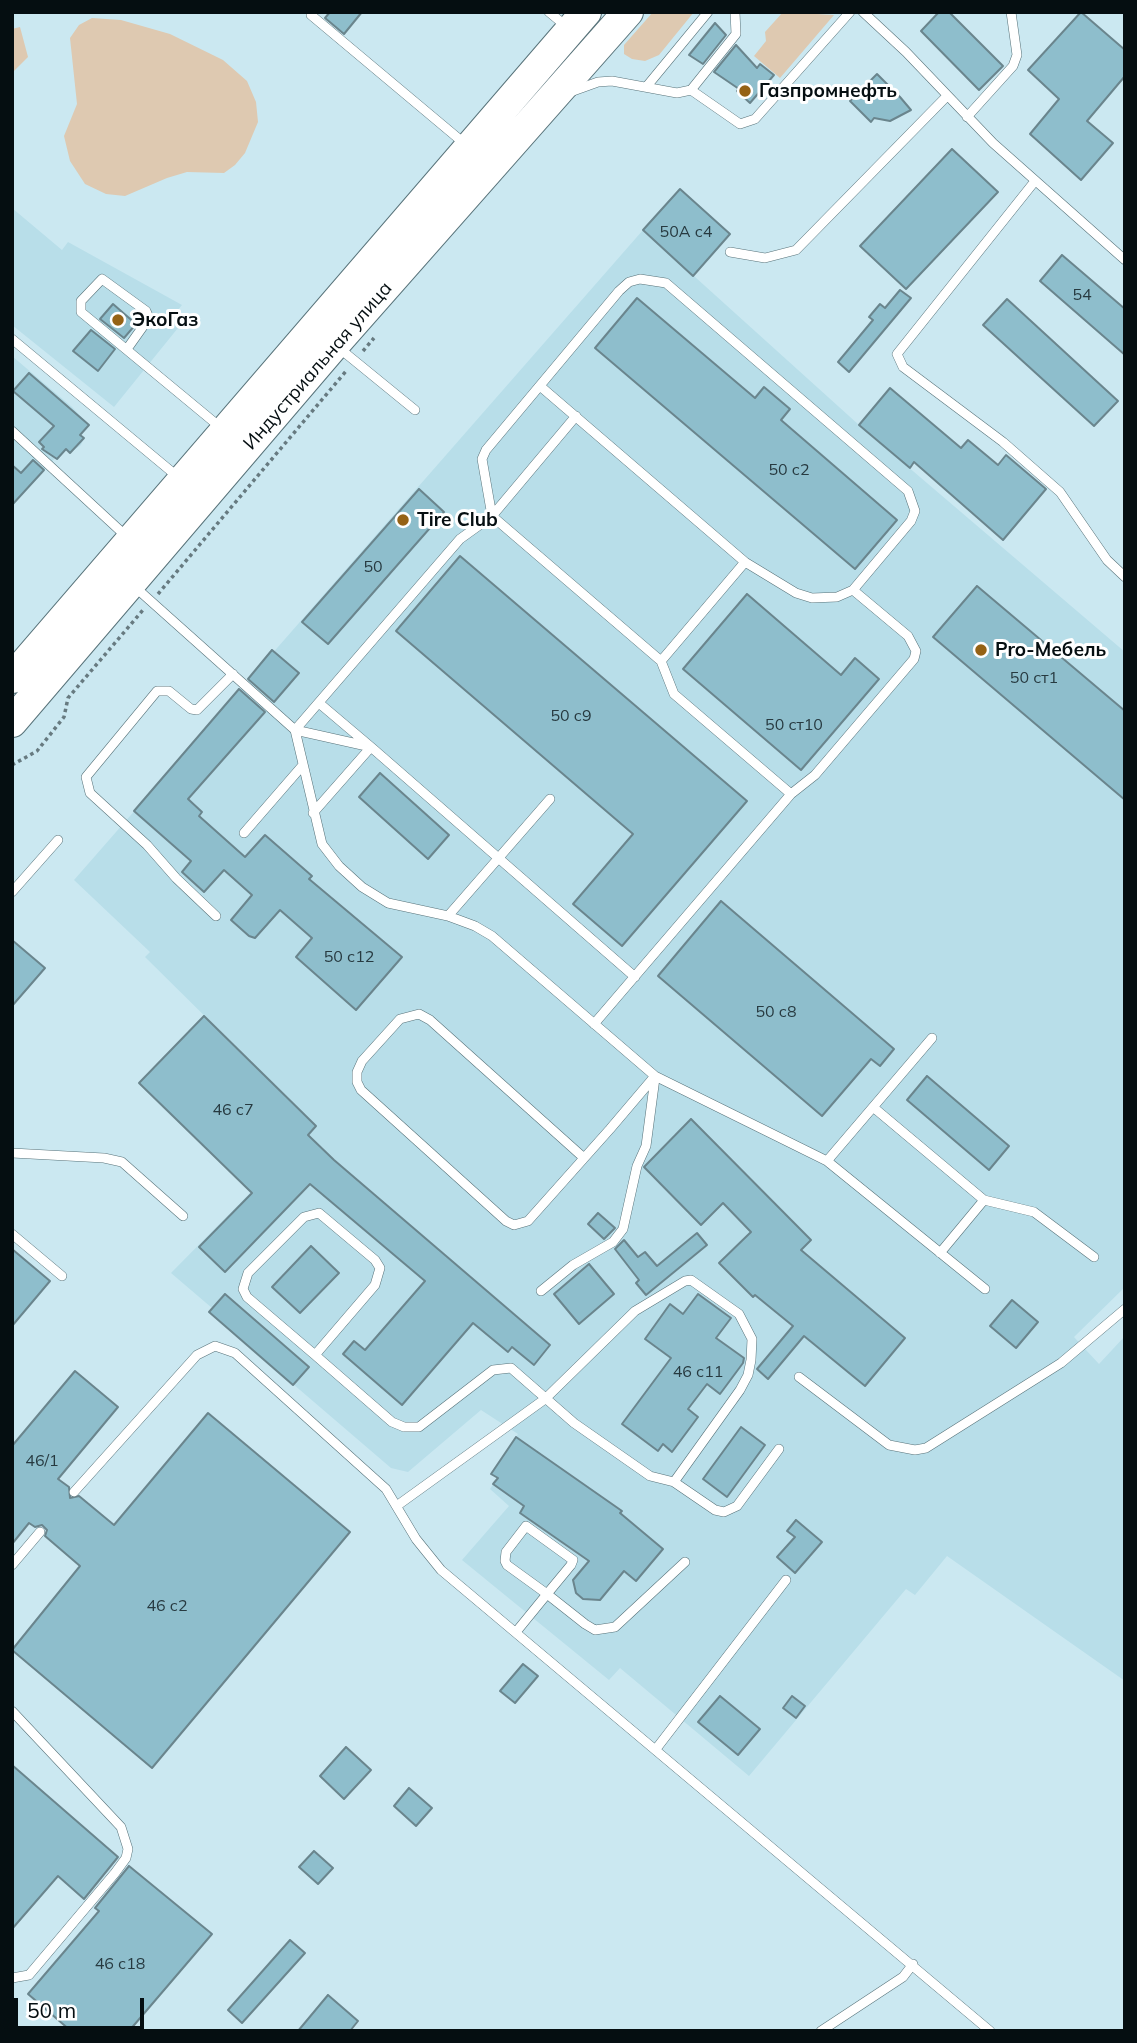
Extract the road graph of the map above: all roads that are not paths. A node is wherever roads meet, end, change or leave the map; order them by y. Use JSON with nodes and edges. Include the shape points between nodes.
{"nodes":[{"id":1,"x":628,"y":12,"type":"edge"},
{"id":2,"x":708,"y":12,"type":"edge"},
{"id":3,"x":735,"y":12,"type":"edge"},
{"id":4,"x":850,"y":12,"type":"edge"},
{"id":5,"x":863,"y":12,"type":"edge"},
{"id":6,"x":1011,"y":12,"type":"edge"},
{"id":7,"x":311,"y":15,"type":"dead end"},
{"id":8,"x":568,"y":18,"type":"edge"},
{"id":9,"x":648,"y":86,"type":"junction"},
{"id":10,"x":691,"y":90,"type":"junction"},
{"id":11,"x":947,"y":96,"type":"junction"},
{"id":12,"x":544,"y":106,"type":"junction"},
{"id":13,"x":967,"y":117,"type":"junction"},
{"id":14,"x":469,"y":148,"type":"junction"},
{"id":15,"x":1035,"y":181,"type":"junction"},
{"id":16,"x":730,"y":252,"type":"dead end"},
{"id":17,"x":1125,"y":260,"type":"edge"},
{"id":18,"x":12,"y":339,"type":"edge"},
{"id":19,"x":127,"y":349,"type":"junction"},
{"id":20,"x":345,"y":353,"type":"junction"},
{"id":21,"x":540,"y":386,"type":"junction"},
{"id":22,"x":415,"y":410,"type":"dead end"},
{"id":23,"x":576,"y":416,"type":"junction"},
{"id":24,"x":12,"y":431,"type":"edge"},
{"id":25,"x":224,"y":431,"type":"junction"},
{"id":26,"x":182,"y":480,"type":"junction"},
{"id":27,"x":492,"y":516,"type":"junction"},
{"id":28,"x":130,"y":540,"type":"junction"},
{"id":29,"x":745,"y":562,"type":"junction"},
{"id":30,"x":1125,"y":577,"type":"edge"},
{"id":31,"x":853,"y":590,"type":"junction"},
{"id":32,"x":141,"y":593,"type":"junction"},
{"id":33,"x":661,"y":661,"type":"junction"},
{"id":34,"x":233,"y":674,"type":"junction"},
{"id":35,"x":12,"y":678,"type":"edge"},
{"id":36,"x":319,"y":703,"type":"junction"},
{"id":37,"x":12,"y":722,"type":"edge"},
{"id":38,"x":295,"y":730,"type":"junction"},
{"id":39,"x":371,"y":747,"type":"junction"},
{"id":40,"x":303,"y":765,"type":"junction"},
{"id":41,"x":791,"y":794,"type":"junction"},
{"id":42,"x":551,"y":799,"type":"dead end"},
{"id":43,"x":313,"y":813,"type":"junction"},
{"id":44,"x":244,"y":833,"type":"dead end"},
{"id":45,"x":58,"y":840,"type":"dead end"},
{"id":46,"x":498,"y":859,"type":"junction"},
{"id":47,"x":12,"y":892,"type":"edge"},
{"id":48,"x":216,"y":916,"type":"dead end"},
{"id":49,"x":448,"y":916,"type":"junction"},
{"id":50,"x":635,"y":977,"type":"junction"},
{"id":51,"x":594,"y":1024,"type":"junction"},
{"id":52,"x":932,"y":1038,"type":"dead end"},
{"id":53,"x":655,"y":1076,"type":"junction"},
{"id":54,"x":873,"y":1107,"type":"junction"},
{"id":55,"x":12,"y":1153,"type":"edge"},
{"id":56,"x":584,"y":1158,"type":"junction"},
{"id":57,"x":827,"y":1161,"type":"junction"},
{"id":58,"x":984,"y":1200,"type":"junction"},
{"id":59,"x":183,"y":1216,"type":"dead end"},
{"id":60,"x":12,"y":1234,"type":"edge"},
{"id":61,"x":940,"y":1253,"type":"junction"},
{"id":62,"x":1094,"y":1257,"type":"dead end"},
{"id":63,"x":62,"y":1276,"type":"dead end"},
{"id":64,"x":985,"y":1289,"type":"dead end"},
{"id":65,"x":541,"y":1291,"type":"dead end"},
{"id":66,"x":1125,"y":1309,"type":"edge"},
{"id":67,"x":315,"y":1355,"type":"junction"},
{"id":68,"x":799,"y":1377,"type":"dead end"},
{"id":69,"x":545,"y":1399,"type":"junction"},
{"id":70,"x":779,"y":1449,"type":"dead end"},
{"id":71,"x":674,"y":1482,"type":"junction"},
{"id":72,"x":74,"y":1492,"type":"dead end"},
{"id":73,"x":398,"y":1505,"type":"junction"},
{"id":74,"x":40,"y":1532,"type":"dead end"},
{"id":75,"x":685,"y":1562,"type":"dead end"},
{"id":76,"x":12,"y":1565,"type":"edge"},
{"id":77,"x":786,"y":1580,"type":"dead end"},
{"id":78,"x":547,"y":1594,"type":"junction"},
{"id":79,"x":516,"y":1632,"type":"junction"},
{"id":80,"x":12,"y":1711,"type":"edge"},
{"id":81,"x":656,"y":1749,"type":"junction"},
{"id":82,"x":913,"y":1964,"type":"junction"},
{"id":83,"x":12,"y":1978,"type":"edge"},
{"id":84,"x":821,"y":2031,"type":"edge"},
{"id":85,"x":990,"y":2031,"type":"edge"}],
"edges":[{"from":1,"to":12,"type":"main road","name":"Индустриальная улица"},
{"from":2,"to":9,"type":"lane"},
{"from":3,"to":10,"type":"lane","via":[[736,34]]},
{"from":4,"to":10,"type":"lane","via":[[755,119],[740,124]]},
{"from":5,"to":11,"type":"lane"},
{"from":6,"to":13,"type":"lane","via":[[1017,55],[1013,66]]},
{"from":7,"to":14,"type":"lane"},
{"from":8,"to":14,"type":"main road","name":"Индустриальная улица"},
{"from":9,"to":10,"type":"lane","via":[[677,93]]},
{"from":9,"to":12,"type":"lane","via":[[598,82]]},
{"from":11,"to":13,"type":"lane"},
{"from":11,"to":16,"type":"lane","via":[[796,250],[765,258]]},
{"from":12,"to":20,"type":"main road","name":"Индустриальная улица"},
{"from":13,"to":15,"type":"lane"},
{"from":14,"to":25,"type":"main road","name":"Индустриальная улица"},
{"from":15,"to":17,"type":"lane"},
{"from":15,"to":30,"type":"lane","via":[[897,354],[903,368],[1003,442],[1060,492],[1107,560]]},
{"from":18,"to":26,"type":"lane"},
{"from":19,"to":19,"type":"lane","via":[[79,307],[102,279],[149,318]]},
{"from":19,"to":25,"type":"lane"},
{"from":20,"to":22,"type":"lane"},
{"from":20,"to":32,"type":"main road","name":"Индустриальная улица"},
{"from":21,"to":23,"type":"lane"},
{"from":21,"to":27,"type":"lane","via":[[482,459]]},
{"from":21,"to":31,"type":"lane","via":[[629,282],[653,279],[677,289],[908,491],[915,511],[911,521]]},
{"from":23,"to":27,"type":"lane"},
{"from":23,"to":29,"type":"lane"},
{"from":24,"to":28,"type":"lane"},
{"from":25,"to":26,"type":"main road","name":"Индустриальная улица"},
{"from":26,"to":28,"type":"main road","name":"Индустриальная улица"},
{"from":27,"to":33,"type":"lane"},
{"from":27,"to":36,"type":"lane","via":[[460,539]]},
{"from":28,"to":35,"type":"main road","name":"Индустриальная улица"},
{"from":29,"to":31,"type":"lane","via":[[812,598],[837,597]]},
{"from":29,"to":33,"type":"lane"},
{"from":31,"to":41,"type":"lane","via":[[908,636],[916,651],[914,659],[816,775]]},
{"from":32,"to":34,"type":"lane"},
{"from":32,"to":37,"type":"main road","name":"Индустриальная улица"},
{"from":33,"to":41,"type":"lane","via":[[674,694]]},
{"from":34,"to":38,"type":"lane"},
{"from":34,"to":48,"type":"lane","via":[[197,710],[169,691],[157,691],[86,777],[90,793]]},
{"from":36,"to":38,"type":"lane"},
{"from":36,"to":39,"type":"lane"},
{"from":38,"to":39,"type":"lane"},
{"from":38,"to":40,"type":"lane"},
{"from":39,"to":43,"type":"lane"},
{"from":39,"to":46,"type":"lane"},
{"from":40,"to":43,"type":"lane"},
{"from":40,"to":44,"type":"lane"},
{"from":41,"to":50,"type":"lane"},
{"from":42,"to":46,"type":"lane"},
{"from":43,"to":49,"type":"lane","via":[[330,857],[362,887],[388,903]]},
{"from":45,"to":47,"type":"lane"},
{"from":46,"to":49,"type":"lane"},
{"from":46,"to":50,"type":"lane"},
{"from":49,"to":51,"type":"lane","via":[[492,936]]},
{"from":50,"to":51,"type":"lane"},
{"from":51,"to":53,"type":"lane"},
{"from":52,"to":54,"type":"lane"},
{"from":53,"to":56,"type":"lane"},
{"from":53,"to":57,"type":"lane"},
{"from":53,"to":65,"type":"lane","via":[[646,1146],[623,1229],[613,1242]]},
{"from":54,"to":57,"type":"lane"},
{"from":54,"to":58,"type":"lane"},
{"from":55,"to":59,"type":"lane","via":[[122,1162]]},
{"from":56,"to":56,"type":"lane","via":[[419,1014],[400,1019],[357,1072],[361,1090],[514,1225],[528,1221]]},
{"from":57,"to":61,"type":"lane"},
{"from":58,"to":61,"type":"lane"},
{"from":58,"to":62,"type":"lane","via":[[1034,1212]]},
{"from":60,"to":63,"type":"lane"},
{"from":61,"to":64,"type":"lane"},
{"from":66,"to":68,"type":"lane","via":[[1061,1363],[915,1451],[889,1445]]},
{"from":67,"to":67,"type":"lane","via":[[375,1284],[380,1268],[319,1213],[304,1217],[248,1273],[243,1289]]},
{"from":67,"to":69,"type":"lane","via":[[392,1422],[404,1427],[419,1427],[502,1367],[519,1373]]},
{"from":69,"to":71,"type":"lane","via":[[650,1476]]},
{"from":69,"to":71,"type":"lane","via":[[635,1311],[685,1281],[700,1284],[747,1324],[751,1360],[740,1390]]},
{"from":69,"to":73,"type":"lane"},
{"from":70,"to":71,"type":"lane","via":[[731,1511],[715,1510]]},
{"from":72,"to":73,"type":"lane","via":[[197,1355],[215,1346],[235,1353],[372,1474]]},
{"from":73,"to":79,"type":"lane","via":[[416,1539],[441,1570]]},
{"from":74,"to":76,"type":"lane"},
{"from":75,"to":78,"type":"lane","via":[[615,1627],[605,1630],[584,1624]]},
{"from":77,"to":81,"type":"lane"},
{"from":78,"to":78,"type":"lane","via":[[505,1562],[506,1552],[526,1526],[572,1557]]},
{"from":78,"to":79,"type":"lane"},
{"from":79,"to":81,"type":"lane"},
{"from":80,"to":83,"type":"lane","via":[[121,1827],[128,1849],[127,1858],[29,1975]]},
{"from":81,"to":82,"type":"lane"},
{"from":82,"to":84,"type":"lane","via":[[902,1977]]},
{"from":82,"to":85,"type":"lane"}]}
